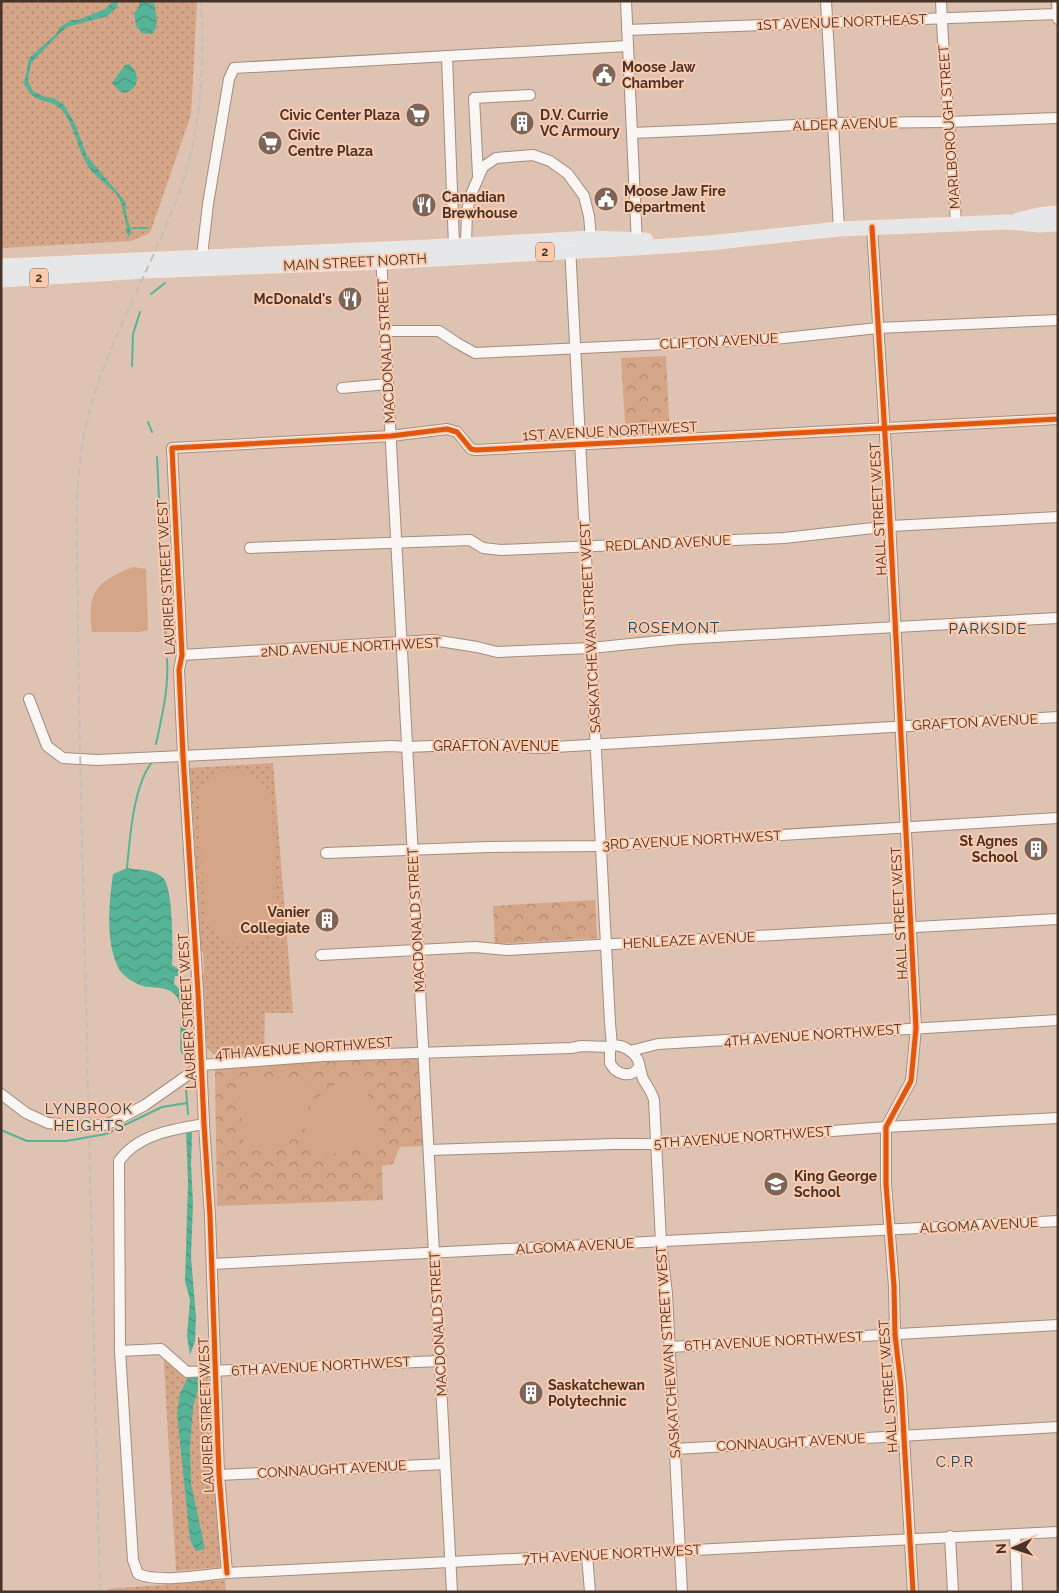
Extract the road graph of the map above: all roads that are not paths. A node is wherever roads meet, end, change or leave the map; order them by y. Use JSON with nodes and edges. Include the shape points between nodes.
{"nodes":[{"id":1,"x":626,"y":1,"type":"edge"},
{"id":2,"x":826,"y":1,"type":"edge"},
{"id":3,"x":941,"y":1,"type":"edge"},
{"id":4,"x":1057,"y":1,"type":"edge"},
{"id":5,"x":1058,"y":14,"type":"edge"},
{"id":6,"x":941,"y":18,"type":"junction"},
{"id":7,"x":1058,"y":19,"type":"edge"},
{"id":8,"x":828,"y":22,"type":"junction"},
{"id":9,"x":627,"y":30,"type":"junction"},
{"id":10,"x":628,"y":46,"type":"junction"},
{"id":11,"x":446,"y":56,"type":"junction"},
{"id":12,"x":530,"y":95,"type":"dead end"},
{"id":13,"x":1058,"y":118,"type":"edge"},
{"id":14,"x":948,"y":122,"type":"junction"},
{"id":15,"x":833,"y":123,"type":"junction"},
{"id":16,"x":632,"y":133,"type":"junction"},
{"id":17,"x":478,"y":179,"type":"junction"},
{"id":18,"x":1058,"y":213,"type":"edge"},
{"id":19,"x":1008,"y":222,"type":"junction"},
{"id":20,"x":956,"y":224,"type":"junction"},
{"id":21,"x":1058,"y":224,"type":"edge"},
{"id":22,"x":872,"y":227,"type":"junction"},
{"id":23,"x":839,"y":229,"type":"junction"},
{"id":24,"x":591,"y":238,"type":"junction"},
{"id":25,"x":637,"y":243,"type":"junction"},
{"id":26,"x":460,"y":245,"type":"junction"},
{"id":27,"x":570,"y":245,"type":"junction"},
{"id":28,"x":381,"y":248,"type":"junction"},
{"id":29,"x":202,"y":256,"type":"junction"},
{"id":30,"x":382,"y":262,"type":"junction"},
{"id":31,"x":1,"y":266,"type":"edge"},
{"id":32,"x":1,"y":280,"type":"edge"},
{"id":33,"x":1058,"y":320,"type":"edge"},
{"id":34,"x":878,"y":328,"type":"junction"},
{"id":35,"x":385,"y":331,"type":"junction"},
{"id":36,"x":575,"y":348,"type":"junction"},
{"id":37,"x":388,"y":384,"type":"junction"},
{"id":38,"x":342,"y":388,"type":"dead end"},
{"id":39,"x":1058,"y":419,"type":"edge"},
{"id":40,"x":885,"y":428,"type":"junction"},
{"id":41,"x":391,"y":436,"type":"junction"},
{"id":42,"x":580,"y":444,"type":"junction"},
{"id":43,"x":172,"y":448,"type":"joint"},
{"id":44,"x":1058,"y":517,"type":"edge"},
{"id":45,"x":890,"y":526,"type":"junction"},
{"id":46,"x":396,"y":541,"type":"junction"},
{"id":47,"x":586,"y":547,"type":"junction"},
{"id":48,"x":250,"y":548,"type":"dead end"},
{"id":49,"x":1058,"y":618,"type":"edge"},
{"id":50,"x":895,"y":626,"type":"junction"},
{"id":51,"x":402,"y":642,"type":"junction"},
{"id":52,"x":591,"y":648,"type":"junction"},
{"id":53,"x":182,"y":655,"type":"junction"},
{"id":54,"x":29,"y":699,"type":"dead end"},
{"id":55,"x":1058,"y":717,"type":"edge"},
{"id":56,"x":901,"y":726,"type":"junction"},
{"id":57,"x":596,"y":743,"type":"junction"},
{"id":58,"x":407,"y":747,"type":"junction"},
{"id":59,"x":183,"y":756,"type":"junction"},
{"id":60,"x":1058,"y":818,"type":"edge"},
{"id":61,"x":906,"y":827,"type":"junction"},
{"id":62,"x":601,"y":846,"type":"junction"},
{"id":63,"x":413,"y":850,"type":"junction"},
{"id":64,"x":326,"y":853,"type":"dead end"},
{"id":65,"x":1058,"y":919,"type":"edge"},
{"id":66,"x":912,"y":927,"type":"junction"},
{"id":67,"x":606,"y":945,"type":"junction"},
{"id":68,"x":418,"y":950,"type":"junction"},
{"id":69,"x":321,"y":955,"type":"dead end"},
{"id":70,"x":1058,"y":1020,"type":"edge"},
{"id":71,"x":916,"y":1028,"type":"junction"},
{"id":72,"x":658,"y":1044,"type":"junction"},
{"id":73,"x":616,"y":1050,"type":"junction"},
{"id":74,"x":423,"y":1052,"type":"junction"},
{"id":75,"x":639,"y":1064,"type":"junction"},
{"id":76,"x":202,"y":1065,"type":"junction"},
{"id":77,"x":628,"y":1074,"type":"junction"},
{"id":78,"x":1,"y":1094,"type":"edge"},
{"id":79,"x":654,"y":1113,"type":"junction"},
{"id":80,"x":1058,"y":1118,"type":"edge"},
{"id":81,"x":204,"y":1124,"type":"junction"},
{"id":82,"x":886,"y":1127,"type":"junction"},
{"id":83,"x":656,"y":1144,"type":"junction"},
{"id":84,"x":429,"y":1150,"type":"junction"},
{"id":85,"x":1058,"y":1221,"type":"edge"},
{"id":86,"x":889,"y":1230,"type":"junction"},
{"id":87,"x":661,"y":1242,"type":"junction"},
{"id":88,"x":434,"y":1253,"type":"junction"},
{"id":89,"x":212,"y":1264,"type":"junction"},
{"id":90,"x":1058,"y":1325,"type":"edge"},
{"id":91,"x":895,"y":1335,"type":"junction"},
{"id":92,"x":670,"y":1347,"type":"junction"},
{"id":93,"x":120,"y":1351,"type":"junction"},
{"id":94,"x":440,"y":1361,"type":"junction"},
{"id":95,"x":215,"y":1371,"type":"junction"},
{"id":96,"x":1058,"y":1427,"type":"edge"},
{"id":97,"x":904,"y":1435,"type":"junction"},
{"id":98,"x":675,"y":1448,"type":"junction"},
{"id":99,"x":445,"y":1464,"type":"junction"},
{"id":100,"x":219,"y":1474,"type":"junction"},
{"id":101,"x":1058,"y":1532,"type":"edge"},
{"id":102,"x":1015,"y":1534,"type":"junction"},
{"id":103,"x":950,"y":1536,"type":"junction"},
{"id":104,"x":910,"y":1538,"type":"junction"},
{"id":105,"x":680,"y":1551,"type":"junction"},
{"id":106,"x":587,"y":1555,"type":"junction"},
{"id":107,"x":450,"y":1562,"type":"junction"},
{"id":108,"x":227,"y":1573,"type":"junction"},
{"id":109,"x":1017,"y":1590,"type":"dead end"},
{"id":110,"x":452,"y":1592,"type":"edge"},
{"id":111,"x":590,"y":1592,"type":"edge"},
{"id":112,"x":682,"y":1592,"type":"edge"},
{"id":113,"x":913,"y":1592,"type":"edge"},
{"id":114,"x":954,"y":1592,"type":"edge"}],
"edges":[{"from":1,"to":9,"type":"street"},
{"from":2,"to":8,"type":"street"},
{"from":3,"to":6,"type":"street","name":"MARLBOROUGH STREET"},
{"from":4,"to":5,"type":"street"},
{"from":5,"to":6,"type":"street","name":"1ST AVENUE NORTHEAST"},
{"from":5,"to":7,"type":"street"},
{"from":6,"to":8,"type":"street","name":"1ST AVENUE NORTHEAST"},
{"from":6,"to":14,"type":"street","name":"MARLBOROUGH STREET"},
{"from":8,"to":9,"type":"street","name":"1ST AVENUE NORTHEAST"},
{"from":8,"to":15,"type":"street"},
{"from":9,"to":10,"type":"street"},
{"from":10,"to":11,"type":"street"},
{"from":10,"to":16,"type":"street"},
{"from":11,"to":26,"type":"street"},
{"from":11,"to":29,"type":"street","via":[[234,68],[229,79]]},
{"from":12,"to":17,"type":"street","via":[[474,98]]},
{"from":13,"to":14,"type":"street","name":"ALDER AVENUE"},
{"from":14,"to":15,"type":"street","name":"ALDER AVENUE"},
{"from":14,"to":20,"type":"street","name":"MARLBOROUGH STREET"},
{"from":15,"to":16,"type":"street","name":"ALDER AVENUE"},
{"from":15,"to":23,"type":"street"},
{"from":16,"to":25,"type":"street"},
{"from":17,"to":24,"type":"street","via":[[483,167],[496,158],[533,155],[550,161],[568,174],[584,196]]},
{"from":17,"to":26,"type":"street"},
{"from":18,"to":19,"type":"main road","name":"MAIN STREET NORTH","number":"2"},
{"from":19,"to":20,"type":"main road","name":"MAIN STREET NORTH","number":"2"},
{"from":19,"to":21,"type":"main road","name":"MAIN STREET NORTH","number":"2"},
{"from":20,"to":22,"type":"main road","name":"MAIN STREET NORTH","number":"2"},
{"from":22,"to":23,"type":"main road","name":"MAIN STREET NORTH","number":"2"},
{"from":22,"to":34,"type":"street","name":"HALL STREET WEST"},
{"from":23,"to":25,"type":"main road","name":"MAIN STREET NORTH","number":"2","via":[[709,243]]},
{"from":24,"to":25,"type":"main road","name":"MAIN STREET NORTH","number":"2"},
{"from":24,"to":27,"type":"main road","name":"MAIN STREET NORTH","number":"2"},
{"from":25,"to":27,"type":"main road","name":"MAIN STREET NORTH","number":"2"},
{"from":26,"to":27,"type":"main road","name":"MAIN STREET NORTH","number":"2"},
{"from":26,"to":28,"type":"main road","name":"MAIN STREET NORTH","number":"2"},
{"from":27,"to":30,"type":"main road","name":"MAIN STREET NORTH","number":"2"},
{"from":27,"to":36,"type":"street","name":"SASKATCHEWAN STREET WEST"},
{"from":28,"to":29,"type":"main road","name":"MAIN STREET NORTH","number":"2"},
{"from":28,"to":30,"type":"street","name":"MACDONALD STREET"},
{"from":29,"to":31,"type":"main road","name":"MAIN STREET NORTH","number":"2"},
{"from":30,"to":32,"type":"main road","name":"MAIN STREET NORTH","number":"2"},
{"from":30,"to":35,"type":"street","name":"MACDONALD STREET"},
{"from":33,"to":34,"type":"street","name":"CLIFTON AVENUE"},
{"from":34,"to":36,"type":"street","name":"CLIFTON AVENUE","via":[[774,339]]},
{"from":34,"to":40,"type":"street","name":"HALL STREET WEST"},
{"from":35,"to":36,"type":"street","name":"CLIFTON AVENUE","via":[[439,331],[476,353]]},
{"from":35,"to":37,"type":"street","name":"MACDONALD STREET"},
{"from":36,"to":42,"type":"street","name":"SASKATCHEWAN STREET WEST"},
{"from":37,"to":38,"type":"street"},
{"from":37,"to":41,"type":"street","name":"MACDONALD STREET"},
{"from":39,"to":40,"type":"street","name":"1ST AVENUE NORTHWEST"},
{"from":40,"to":42,"type":"street","name":"1ST AVENUE NORTHWEST"},
{"from":40,"to":45,"type":"street","name":"HALL STREET WEST"},
{"from":41,"to":42,"type":"street","name":"1ST AVENUE NORTHWEST","via":[[447,429],[457,432],[476,450]]},
{"from":41,"to":43,"type":"street","name":"1ST AVENUE NORTHWEST"},
{"from":41,"to":46,"type":"street","name":"MACDONALD STREET"},
{"from":42,"to":47,"type":"street","name":"SASKATCHEWAN STREET WEST"},
{"from":43,"to":53,"type":"street","name":"LAURIER STREET WEST"},
{"from":44,"to":45,"type":"street","name":"REDLAND AVENUE"},
{"from":45,"to":47,"type":"street","name":"REDLAND AVENUE","via":[[784,538]]},
{"from":45,"to":50,"type":"street","name":"HALL STREET WEST"},
{"from":46,"to":47,"type":"street","name":"REDLAND AVENUE","via":[[470,540],[483,548],[501,550]]},
{"from":46,"to":48,"type":"street","name":"REDLAND AVENUE"},
{"from":46,"to":51,"type":"street","name":"MACDONALD STREET"},
{"from":47,"to":52,"type":"street","name":"SASKATCHEWAN STREET WEST"},
{"from":49,"to":50,"type":"street","name":"2ND AVENUE NORTHWEST"},
{"from":50,"to":52,"type":"street","name":"2ND AVENUE NORTHWEST","via":[[679,639]]},
{"from":50,"to":56,"type":"street","name":"HALL STREET WEST"},
{"from":51,"to":52,"type":"street","name":"2ND AVENUE NORTHWEST","via":[[433,640],[497,652]]},
{"from":51,"to":53,"type":"street","name":"2ND AVENUE NORTHWEST"},
{"from":51,"to":58,"type":"street","name":"MACDONALD STREET"},
{"from":52,"to":57,"type":"street","name":"SASKATCHEWAN STREET WEST"},
{"from":53,"to":59,"type":"street","name":"LAURIER STREET WEST","via":[[179,670]]},
{"from":54,"to":59,"type":"street","name":"GRAFTON AVENUE","via":[[47,746],[63,758],[97,760]]},
{"from":55,"to":56,"type":"street","name":"GRAFTON AVENUE"},
{"from":56,"to":57,"type":"street","name":"GRAFTON AVENUE"},
{"from":56,"to":61,"type":"street","name":"HALL STREET WEST"},
{"from":57,"to":58,"type":"street","name":"GRAFTON AVENUE","via":[[538,748],[481,744]]},
{"from":57,"to":62,"type":"street","name":"SASKATCHEWAN STREET WEST"},
{"from":58,"to":59,"type":"street","name":"GRAFTON AVENUE"},
{"from":58,"to":63,"type":"street","name":"MACDONALD STREET"},
{"from":59,"to":76,"type":"street","name":"LAURIER STREET WEST"},
{"from":60,"to":61,"type":"street","name":"3RD AVENUE NORTHWEST"},
{"from":61,"to":62,"type":"street","name":"3RD AVENUE NORTHWEST"},
{"from":61,"to":66,"type":"street","name":"HALL STREET WEST"},
{"from":62,"to":63,"type":"street","name":"3RD AVENUE NORTHWEST"},
{"from":62,"to":67,"type":"street","name":"SASKATCHEWAN STREET WEST"},
{"from":63,"to":64,"type":"street","name":"3RD AVENUE NORTHWEST"},
{"from":63,"to":68,"type":"street","name":"MACDONALD STREET"},
{"from":65,"to":66,"type":"street","name":"HENLEAZE AVENUE"},
{"from":66,"to":67,"type":"street","name":"HENLEAZE AVENUE"},
{"from":66,"to":71,"type":"street","name":"HALL STREET WEST"},
{"from":67,"to":68,"type":"street","name":"HENLEAZE AVENUE"},
{"from":67,"to":73,"type":"street","name":"SASKATCHEWAN STREET WEST","via":[[610,1016],[617,1039]]},
{"from":68,"to":69,"type":"street","name":"HENLEAZE AVENUE"},
{"from":68,"to":74,"type":"street","name":"MACDONALD STREET"},
{"from":70,"to":71,"type":"street","name":"4TH AVENUE NORTHWEST"},
{"from":71,"to":72,"type":"street","name":"4TH AVENUE NORTHWEST"},
{"from":71,"to":82,"type":"street","name":"HALL STREET WEST","via":[[911,1081]]},
{"from":72,"to":73,"type":"street","name":"4TH AVENUE NORTHWEST"},
{"from":72,"to":75,"type":"street"},
{"from":73,"to":74,"type":"street","name":"4TH AVENUE NORTHWEST"},
{"from":73,"to":75,"type":"street","name":"SASKATCHEWAN STREET WEST"},
{"from":73,"to":77,"type":"street","name":"SASKATCHEWAN STREET WEST","via":[[612,1068]]},
{"from":74,"to":76,"type":"street","name":"4TH AVENUE NORTHWEST"},
{"from":74,"to":84,"type":"street","name":"MACDONALD STREET"},
{"from":75,"to":77,"type":"street","via":[[633,1073]]},
{"from":75,"to":79,"type":"street","name":"SASKATCHEWAN STREET WEST","via":[[652,1093]]},
{"from":76,"to":78,"type":"street","name":"4TH AVENUE NORTHWEST","via":[[145,1105],[103,1125],[48,1123],[26,1113]]},
{"from":76,"to":81,"type":"street","name":"LAURIER STREET WEST"},
{"from":77,"to":79,"type":"street","name":"SASKATCHEWAN STREET WEST","via":[[647,1093]]},
{"from":79,"to":83,"type":"street","name":"SASKATCHEWAN STREET WEST"},
{"from":80,"to":82,"type":"street","name":"5TH AVENUE NORTHWEST"},
{"from":81,"to":89,"type":"street","name":"LAURIER STREET WEST"},
{"from":81,"to":93,"type":"street","via":[[163,1131],[127,1150],[119,1161]]},
{"from":82,"to":83,"type":"street","name":"5TH AVENUE NORTHWEST"},
{"from":82,"to":86,"type":"street","name":"HALL STREET WEST"},
{"from":83,"to":84,"type":"street","name":"5TH AVENUE NORTHWEST"},
{"from":83,"to":87,"type":"street","name":"SASKATCHEWAN STREET WEST"},
{"from":84,"to":88,"type":"street","name":"MACDONALD STREET"},
{"from":85,"to":86,"type":"street","name":"ALGOMA AVENUE"},
{"from":86,"to":87,"type":"street","name":"ALGOMA AVENUE"},
{"from":86,"to":91,"type":"street","name":"HALL STREET WEST"},
{"from":87,"to":88,"type":"street","name":"ALGOMA AVENUE"},
{"from":87,"to":92,"type":"street","name":"SASKATCHEWAN STREET WEST"},
{"from":88,"to":89,"type":"street","name":"ALGOMA AVENUE"},
{"from":88,"to":94,"type":"street","name":"MACDONALD STREET"},
{"from":89,"to":95,"type":"street","name":"LAURIER STREET WEST"},
{"from":90,"to":91,"type":"street","name":"6TH AVENUE NORTHWEST"},
{"from":91,"to":92,"type":"street","name":"6TH AVENUE NORTHWEST"},
{"from":91,"to":97,"type":"street","name":"HALL STREET WEST"},
{"from":92,"to":98,"type":"street","name":"SASKATCHEWAN STREET WEST"},
{"from":93,"to":95,"type":"street","name":"6TH AVENUE NORTHWEST","via":[[161,1349],[187,1372]]},
{"from":93,"to":108,"type":"street","name":"7TH AVENUE NORTHWEST","via":[[132,1560],[138,1574],[147,1578],[166,1578]]},
{"from":94,"to":95,"type":"street","name":"6TH AVENUE NORTHWEST"},
{"from":94,"to":99,"type":"street","name":"MACDONALD STREET"},
{"from":95,"to":100,"type":"street","name":"LAURIER STREET WEST"},
{"from":96,"to":97,"type":"street","name":"CONNAUGHT AVENUE"},
{"from":97,"to":98,"type":"street","name":"CONNAUGHT AVENUE"},
{"from":97,"to":104,"type":"street","name":"HALL STREET WEST"},
{"from":98,"to":105,"type":"street","name":"SASKATCHEWAN STREET WEST"},
{"from":99,"to":100,"type":"street","name":"CONNAUGHT AVENUE"},
{"from":99,"to":107,"type":"street","name":"MACDONALD STREET"},
{"from":100,"to":108,"type":"street","name":"LAURIER STREET WEST"},
{"from":101,"to":102,"type":"street","name":"7TH AVENUE NORTHWEST"},
{"from":102,"to":103,"type":"street","name":"7TH AVENUE NORTHWEST"},
{"from":102,"to":109,"type":"street"},
{"from":103,"to":104,"type":"street","name":"7TH AVENUE NORTHWEST"},
{"from":103,"to":114,"type":"street"},
{"from":104,"to":105,"type":"street","name":"7TH AVENUE NORTHWEST"},
{"from":104,"to":113,"type":"street","name":"HALL STREET WEST"},
{"from":105,"to":106,"type":"street","name":"7TH AVENUE NORTHWEST"},
{"from":105,"to":112,"type":"street","name":"SASKATCHEWAN STREET WEST"},
{"from":106,"to":107,"type":"street","name":"7TH AVENUE NORTHWEST"},
{"from":106,"to":111,"type":"street"},
{"from":107,"to":108,"type":"street","name":"7TH AVENUE NORTHWEST"},
{"from":107,"to":110,"type":"street","name":"MACDONALD STREET"}]}
